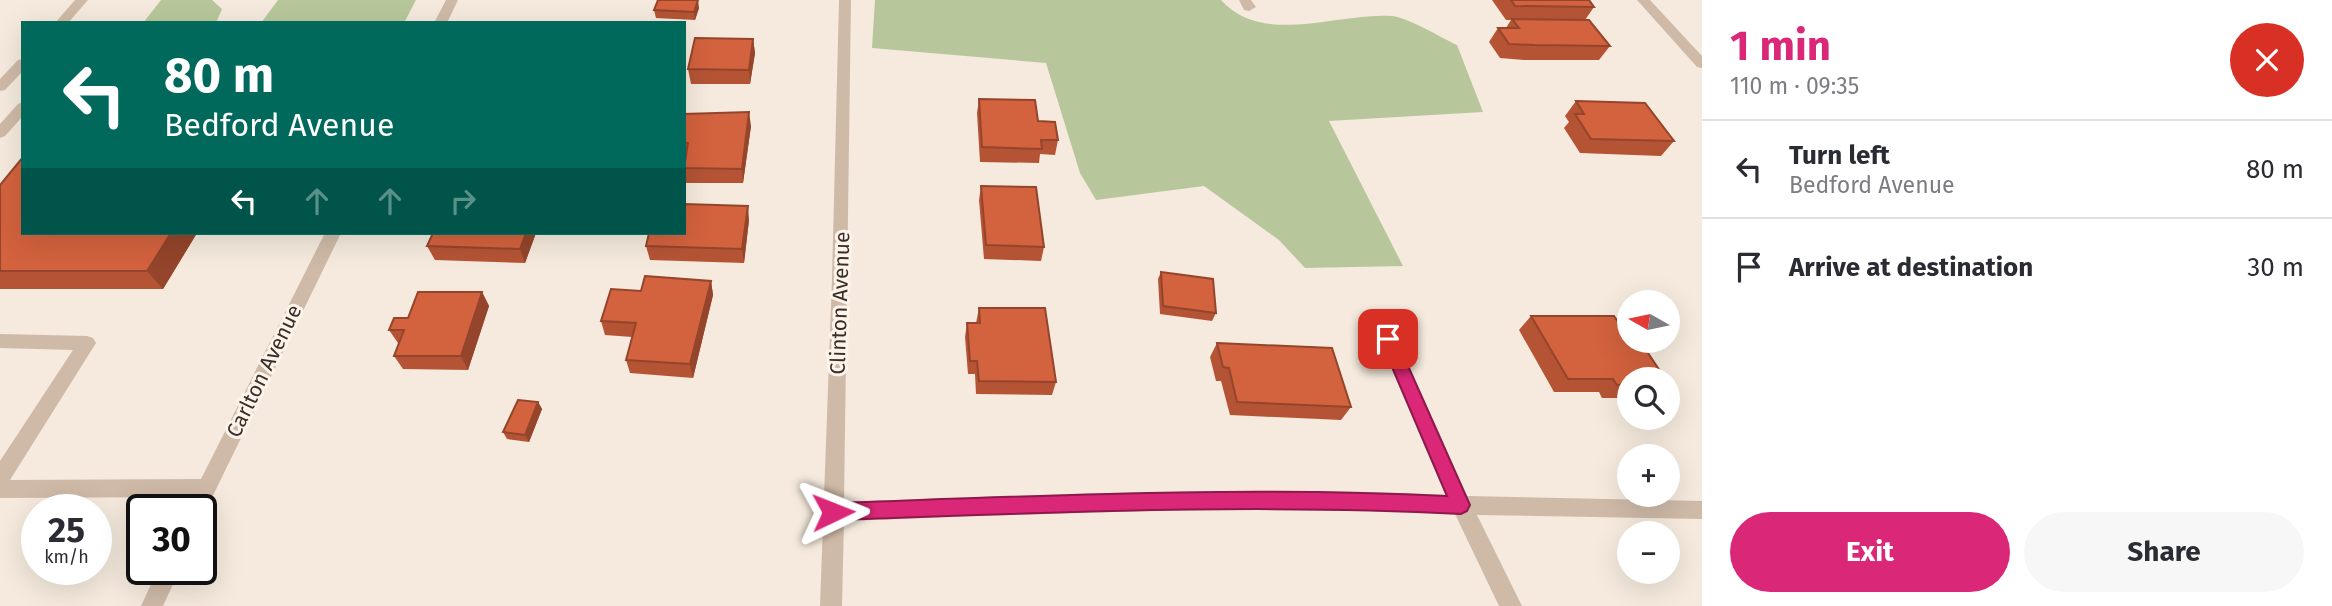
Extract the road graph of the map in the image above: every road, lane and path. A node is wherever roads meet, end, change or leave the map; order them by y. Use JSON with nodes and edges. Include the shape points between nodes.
{"nodes":[{"id":1,"x":82,"y":0,"type":"edge"},
{"id":2,"x":452,"y":0,"type":"edge"},
{"id":3,"x":845,"y":0,"type":"edge"},
{"id":4,"x":1643,"y":0,"type":"edge"},
{"id":5,"x":63,"y":21,"type":"edge"},
{"id":6,"x":441,"y":21,"type":"edge"},
{"id":7,"x":1702,"y":64,"type":"edge"},
{"id":8,"x":21,"y":65,"type":"edge"},
{"id":9,"x":0,"y":87,"type":"edge"},
{"id":10,"x":0,"y":97,"type":"edge"},
{"id":11,"x":21,"y":97,"type":"edge"},
{"id":12,"x":21,"y":109,"type":"edge"},
{"id":13,"x":0,"y":133,"type":"edge"},
{"id":14,"x":332,"y":235,"type":"edge"},
{"id":15,"x":1388,"y":339,"type":"dead end"},
{"id":16,"x":0,"y":341,"type":"edge"},
{"id":17,"x":0,"y":478,"type":"edge"},
{"id":18,"x":206,"y":488,"type":"junction"},
{"id":19,"x":0,"y":489,"type":"edge"},
{"id":20,"x":203,"y":494,"type":"edge"},
{"id":21,"x":1461,"y":505,"type":"junction"},
{"id":22,"x":1702,"y":510,"type":"edge"},
{"id":23,"x":833,"y":512,"type":"junction"},
{"id":24,"x":162,"y":585,"type":"edge"},
{"id":25,"x":152,"y":606,"type":"edge"},
{"id":26,"x":831,"y":606,"type":"edge"},
{"id":27,"x":1511,"y":606,"type":"edge"}],
"edges":[{"from":1,"to":5,"type":"street"},
{"from":2,"to":6,"type":"street"},
{"from":3,"to":23,"type":"street","name":"Clinton Avenue"},
{"from":4,"to":7,"type":"street"},
{"from":8,"to":9,"type":"street"},
{"from":10,"to":11,"type":"street"},
{"from":12,"to":13,"type":"street"},
{"from":14,"to":18,"type":"street","name":"Carlton Avenue"},
{"from":15,"to":21,"type":"street"},
{"from":16,"to":17,"type":"street","via":[[87,343]]},
{"from":18,"to":19,"type":"street"},
{"from":18,"to":20,"type":"street","name":"Carlton Avenue"},
{"from":21,"to":22,"type":"street"},
{"from":21,"to":23,"type":"street","via":[[1196,499]]},
{"from":21,"to":27,"type":"street"},
{"from":23,"to":26,"type":"street","name":"Clinton Avenue"},
{"from":24,"to":25,"type":"street"}]}
